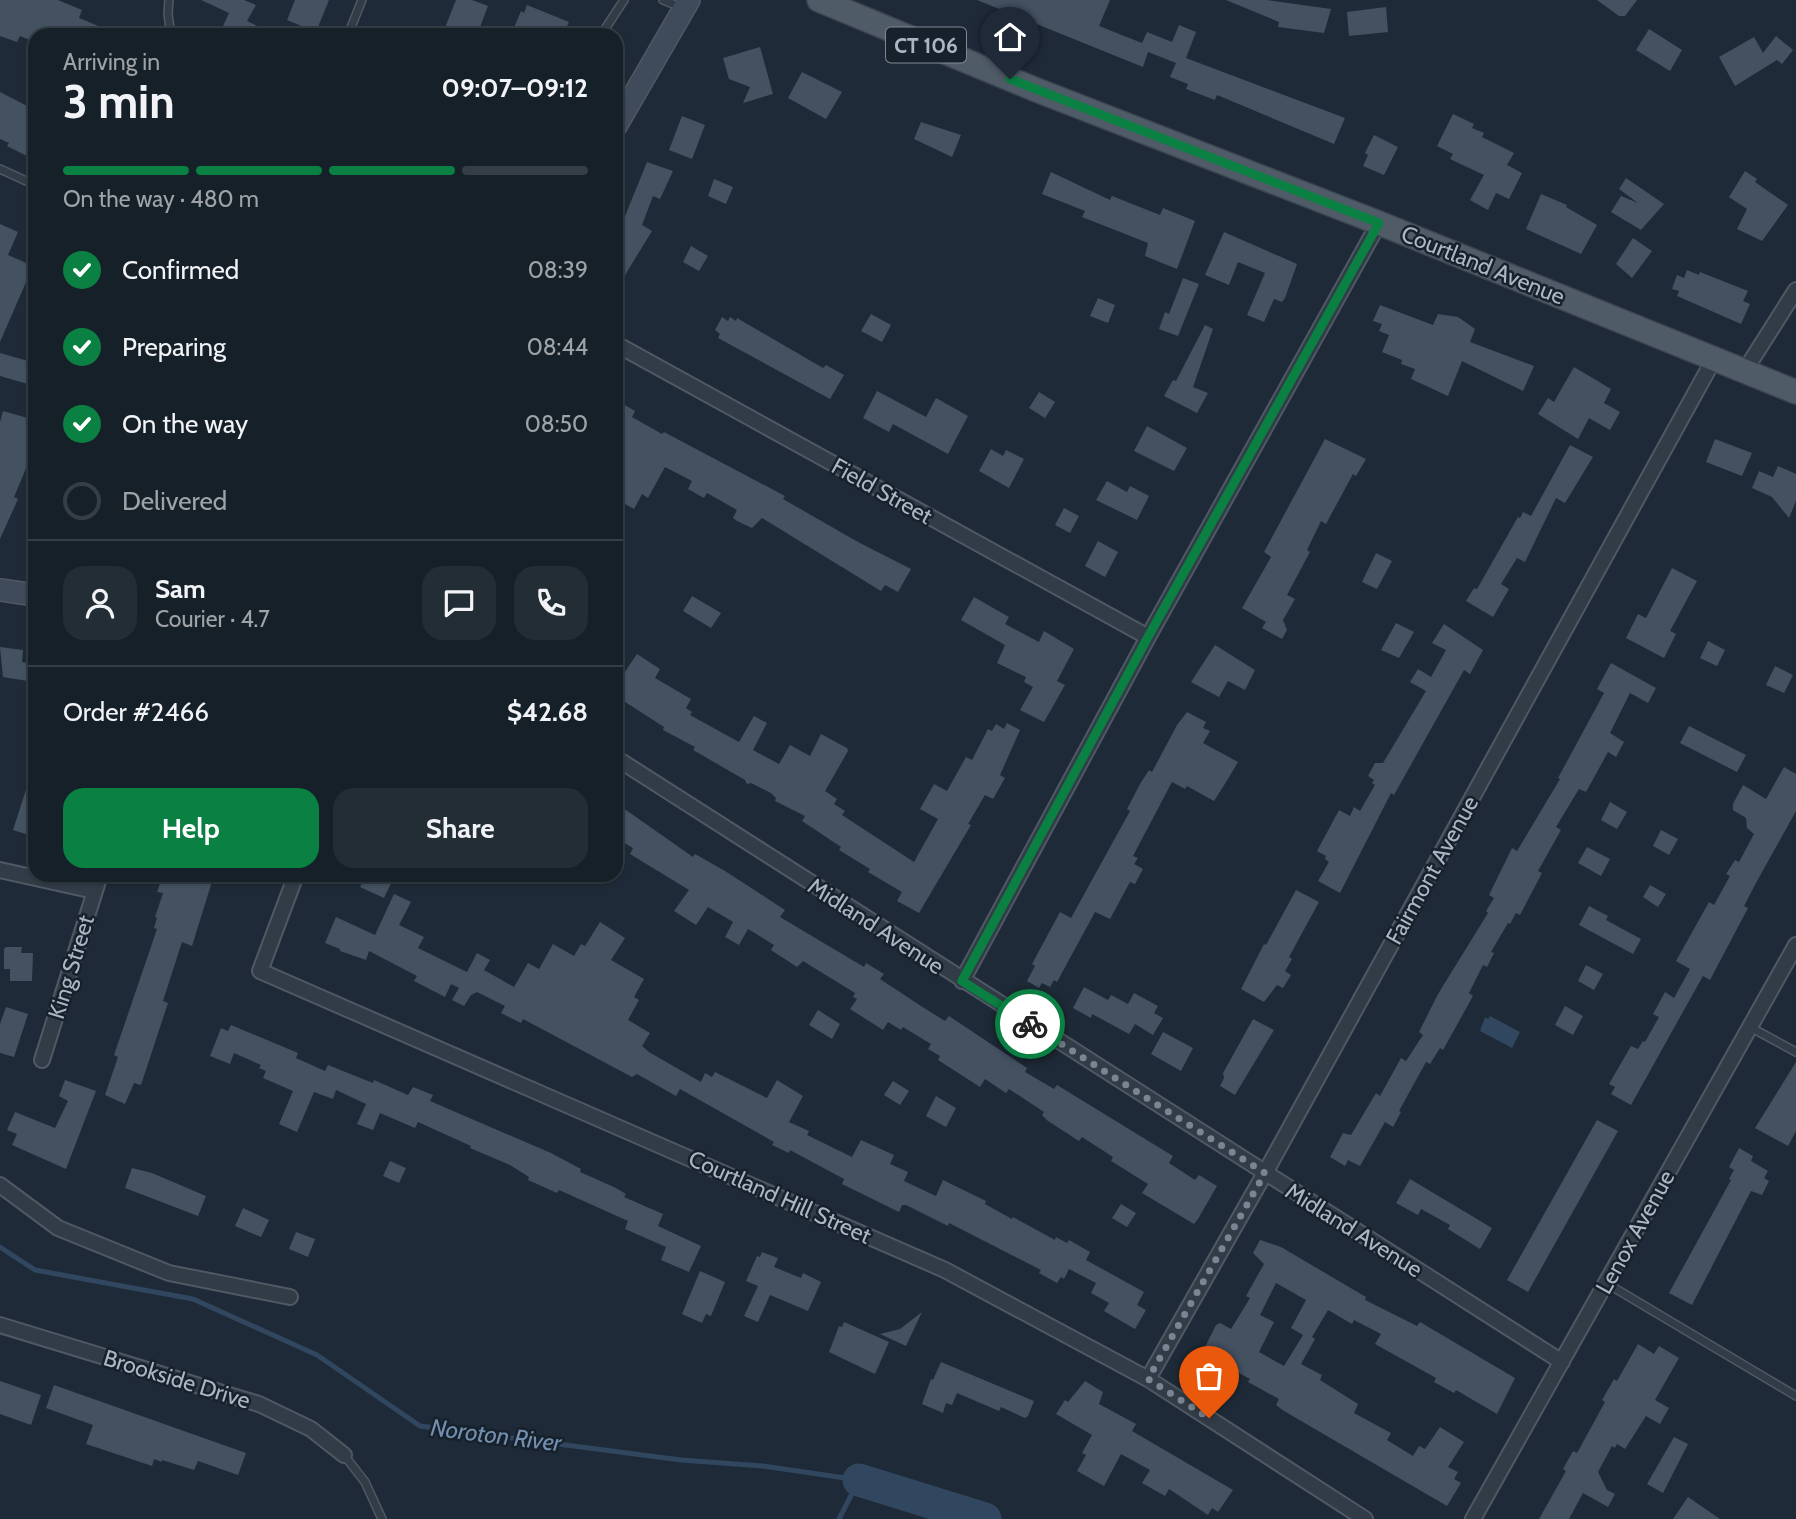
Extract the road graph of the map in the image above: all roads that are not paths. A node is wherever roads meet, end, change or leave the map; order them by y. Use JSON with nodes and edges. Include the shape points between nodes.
{"nodes":[{"id":1,"x":169,"y":0,"type":"edge"},
{"id":2,"x":362,"y":0,"type":"edge"},
{"id":3,"x":624,"y":0,"type":"edge"},
{"id":4,"x":663,"y":0,"type":"edge"},
{"id":5,"x":819,"y":0,"type":"edge"},
{"id":6,"x":686,"y":4,"type":"edge"},
{"id":7,"x":170,"y":28,"type":"edge"},
{"id":8,"x":351,"y":28,"type":"edge"},
{"id":9,"x":606,"y":28,"type":"edge"},
{"id":10,"x":623,"y":113,"type":"edge"},
{"id":11,"x":0,"y":169,"type":"edge"},
{"id":12,"x":28,"y":182,"type":"edge"},
{"id":13,"x":1379,"y":223,"type":"junction"},
{"id":14,"x":1796,"y":290,"type":"edge"},
{"id":15,"x":623,"y":348,"type":"edge"},
{"id":16,"x":1714,"y":359,"type":"junction"},
{"id":17,"x":1744,"y":372,"type":"junction"},
{"id":18,"x":1796,"y":392,"type":"edge"},
{"id":19,"x":0,"y":590,"type":"edge"},
{"id":20,"x":28,"y":594,"type":"edge"},
{"id":21,"x":1148,"y":637,"type":"junction"},
{"id":22,"x":623,"y":763,"type":"edge"},
{"id":23,"x":0,"y":870,"type":"edge"},
{"id":24,"x":28,"y":876,"type":"edge"},
{"id":25,"x":54,"y":882,"type":"edge"},
{"id":26,"x":97,"y":882,"type":"edge"},
{"id":27,"x":293,"y":882,"type":"edge"},
{"id":28,"x":94,"y":891,"type":"junction"},
{"id":29,"x":1796,"y":945,"type":"edge"},
{"id":30,"x":962,"y":981,"type":"junction"},
{"id":31,"x":1750,"y":1027,"type":"junction"},
{"id":32,"x":1796,"y":1052,"type":"edge"},
{"id":33,"x":42,"y":1060,"type":"dead end"},
{"id":34,"x":1265,"y":1173,"type":"junction"},
{"id":35,"x":0,"y":1185,"type":"edge"},
{"id":36,"x":1606,"y":1283,"type":"junction"},
{"id":37,"x":290,"y":1297,"type":"dead end"},
{"id":38,"x":0,"y":1325,"type":"edge"},
{"id":39,"x":1562,"y":1362,"type":"junction"},
{"id":40,"x":1148,"y":1379,"type":"junction"},
{"id":41,"x":1796,"y":1396,"type":"edge"},
{"id":42,"x":344,"y":1455,"type":"joint"},
{"id":43,"x":382,"y":1519,"type":"edge"},
{"id":44,"x":1365,"y":1519,"type":"edge"},
{"id":45,"x":1473,"y":1519,"type":"edge"}],
"edges":[{"from":1,"to":7,"type":"lane"},
{"from":2,"to":8,"type":"lane"},
{"from":3,"to":9,"type":"lane"},
{"from":4,"to":6,"type":"lane"},
{"from":5,"to":13,"type":"main road","name":"Courtland Avenue","number":"CT 106"},
{"from":6,"to":10,"type":"street"},
{"from":11,"to":12,"type":"lane"},
{"from":13,"to":16,"type":"main road","name":"Courtland Avenue","number":"CT 106"},
{"from":13,"to":21,"type":"street"},
{"from":14,"to":17,"type":"street"},
{"from":15,"to":21,"type":"street","name":"Field Street"},
{"from":16,"to":17,"type":"main road","name":"Courtland Avenue","number":"CT 106"},
{"from":16,"to":34,"type":"street","name":"Fairmont Avenue"},
{"from":17,"to":18,"type":"main road","name":"Courtland Avenue","number":"CT 106"},
{"from":19,"to":20,"type":"street"},
{"from":21,"to":30,"type":"street"},
{"from":22,"to":30,"type":"street","name":"Midland Avenue"},
{"from":23,"to":24,"type":"street"},
{"from":25,"to":28,"type":"street"},
{"from":26,"to":28,"type":"street","name":"King Street"},
{"from":27,"to":40,"type":"street","name":"Courtland Hill Street","via":[[260,971],[945,1270]]},
{"from":28,"to":33,"type":"street","name":"King Street"},
{"from":29,"to":31,"type":"street","name":"Lenox Avenue"},
{"from":30,"to":34,"type":"street","name":"Midland Avenue"},
{"from":31,"to":32,"type":"lane"},
{"from":31,"to":36,"type":"street","name":"Lenox Avenue"},
{"from":34,"to":39,"type":"street","name":"Midland Avenue"},
{"from":34,"to":40,"type":"street","name":"Fairmont Avenue"},
{"from":35,"to":37,"type":"street","via":[[58,1227],[169,1273]]},
{"from":36,"to":39,"type":"street","name":"Lenox Avenue"},
{"from":36,"to":41,"type":"lane"},
{"from":38,"to":42,"type":"street","name":"Brookside Drive","via":[[258,1404],[311,1429]]},
{"from":39,"to":45,"type":"street","name":"Lenox Avenue"},
{"from":40,"to":44,"type":"street","name":"Courtland Hill Street"},
{"from":42,"to":43,"type":"lane","via":[[365,1482]]}]}
